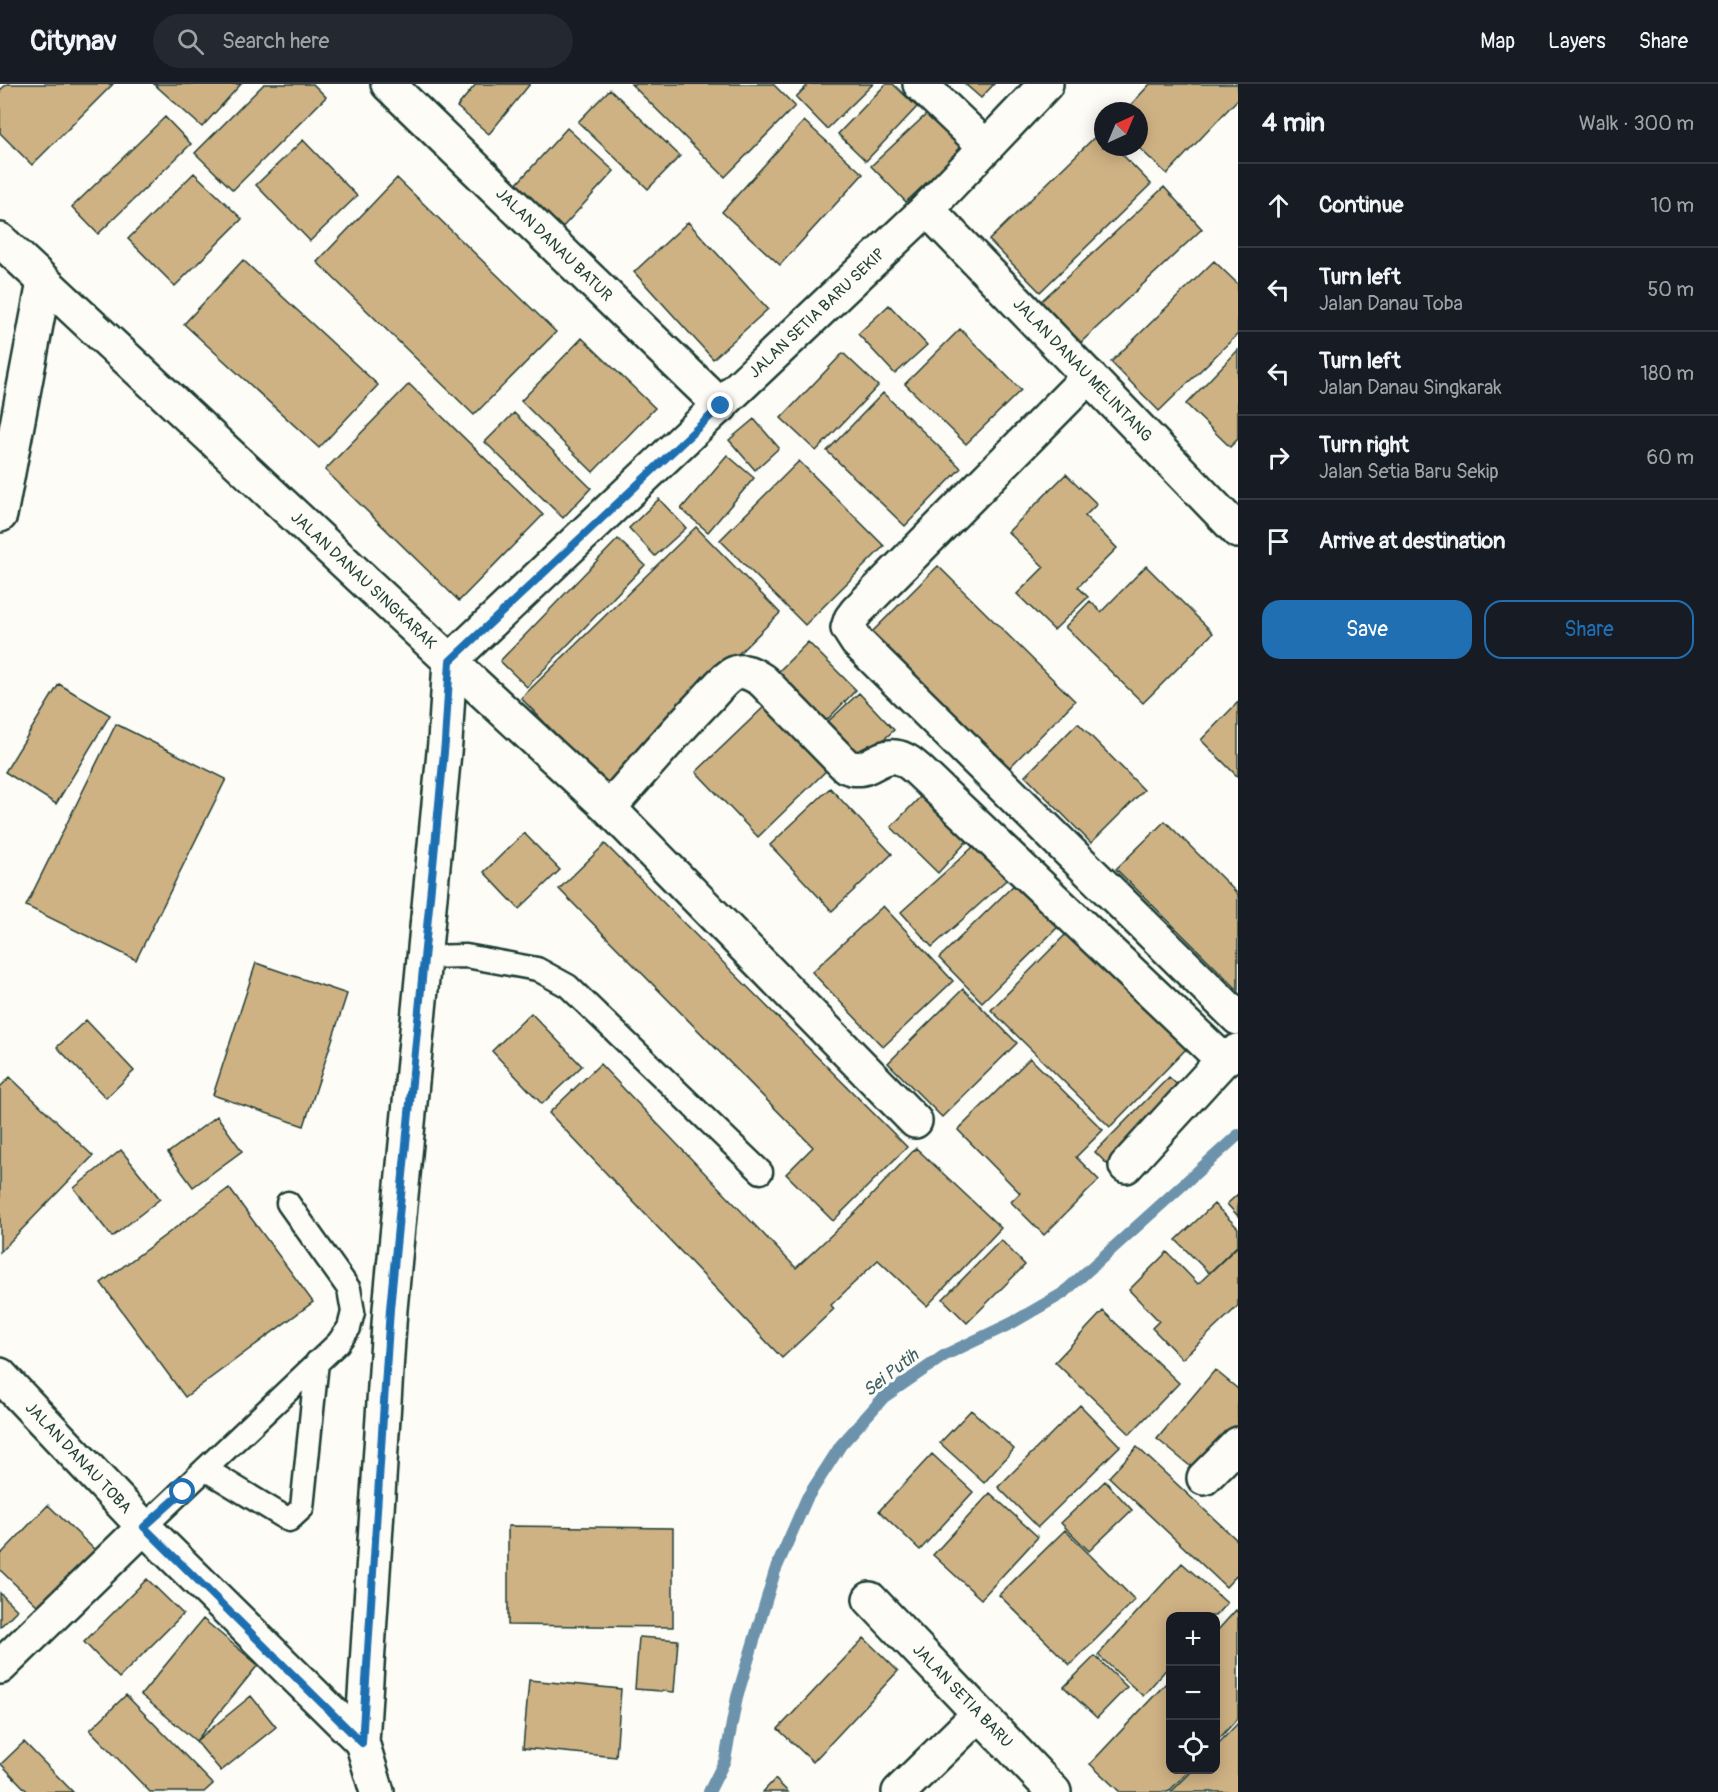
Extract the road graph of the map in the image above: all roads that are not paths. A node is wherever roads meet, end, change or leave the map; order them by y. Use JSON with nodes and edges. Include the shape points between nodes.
{"nodes":[{"id":1,"x":388,"y":84,"type":"edge"},
{"id":2,"x":920,"y":84,"type":"edge"},
{"id":3,"x":1046,"y":84,"type":"edge"},
{"id":4,"x":986,"y":147,"type":"junction"},
{"id":5,"x":927,"y":209,"type":"junction"},
{"id":6,"x":0,"y":240,"type":"edge"},
{"id":7,"x":44,"y":282,"type":"junction"},
{"id":8,"x":1089,"y":376,"type":"junction"},
{"id":9,"x":721,"y":406,"type":"junction"},
{"id":10,"x":0,"y":515,"type":"edge"},
{"id":11,"x":1238,"y":531,"type":"edge"},
{"id":12,"x":450,"y":661,"type":"junction"},
{"id":13,"x":609,"y":808,"type":"junction"},
{"id":14,"x":423,"y":957,"type":"junction"},
{"id":15,"x":1238,"y":1018,"type":"edge"},
{"id":16,"x":1231,"y":1056,"type":"edge"},
{"id":17,"x":915,"y":1121,"type":"dead end"},
{"id":18,"x":1126,"y":1166,"type":"dead end"},
{"id":19,"x":761,"y":1172,"type":"dead end"},
{"id":20,"x":288,"y":1203,"type":"dead end"},
{"id":21,"x":317,"y":1362,"type":"junction"},
{"id":22,"x":0,"y":1375,"type":"edge"},
{"id":23,"x":1238,"y":1444,"type":"edge"},
{"id":24,"x":205,"y":1469,"type":"junction"},
{"id":25,"x":1204,"y":1478,"type":"dead end"},
{"id":26,"x":144,"y":1527,"type":"junction"},
{"id":27,"x":870,"y":1599,"type":"dead end"},
{"id":28,"x":0,"y":1666,"type":"edge"},
{"id":29,"x":979,"y":1713,"type":"junction"},
{"id":30,"x":362,"y":1743,"type":"junction"},
{"id":31,"x":377,"y":1792,"type":"edge"},
{"id":32,"x":899,"y":1792,"type":"edge"},
{"id":33,"x":1054,"y":1792,"type":"edge"}],
"edges":[{"from":1,"to":9,"type":"street","name":"JALAN DANAU BATUR"},
{"from":2,"to":4,"type":"street"},
{"from":3,"to":4,"type":"street","name":"JALAN SETIA BARU SEKIP"},
{"from":4,"to":5,"type":"street","name":"JALAN SETIA BARU SEKIP"},
{"from":5,"to":8,"type":"street","name":"JALAN DANAU MELINTANG"},
{"from":5,"to":9,"type":"street","name":"JALAN SETIA BARU SEKIP"},
{"from":6,"to":7,"type":"street","name":"JALAN DANAU SINGKARAK"},
{"from":7,"to":10,"type":"street"},
{"from":7,"to":12,"type":"street","name":"JALAN DANAU SINGKARAK"},
{"from":8,"to":11,"type":"street","name":"JALAN DANAU MELINTANG"},
{"from":8,"to":15,"type":"street","via":[[857,611],[848,628],[857,642]]},
{"from":9,"to":12,"type":"street","name":"JALAN SETIA BARU SEKIP"},
{"from":12,"to":13,"type":"street"},
{"from":12,"to":14,"type":"street","name":"JALAN DANAU SINGKARAK"},
{"from":13,"to":16,"type":"street","via":[[725,680],[734,674],[750,673],[763,681],[846,766],[864,769],[897,757],[917,768]]},
{"from":13,"to":17,"type":"street"},
{"from":14,"to":19,"type":"lane","via":[[466,956],[537,969],[568,986]]},
{"from":14,"to":30,"type":"street","name":"JALAN DANAU SINGKARAK","via":[[390,1309]]},
{"from":16,"to":18,"type":"street"},
{"from":20,"to":21,"type":"lane","via":[[349,1289],[353,1312],[349,1328]]},
{"from":21,"to":24,"type":"lane"},
{"from":21,"to":24,"type":"lane","via":[[302,1508],[296,1515],[289,1520]]},
{"from":22,"to":26,"type":"street","name":"JALAN DANAU TOBA"},
{"from":23,"to":25,"type":"street"},
{"from":24,"to":26,"type":"lane"},
{"from":26,"to":28,"type":"street"},
{"from":26,"to":30,"type":"street","name":"JALAN DANAU TOBA"},
{"from":27,"to":29,"type":"street","name":"JALAN SETIA BARU"},
{"from":29,"to":32,"type":"street"},
{"from":29,"to":33,"type":"street","name":"JALAN SETIA BARU"},
{"from":30,"to":31,"type":"street","name":"JALAN DANAU SINGKARAK"}]}
